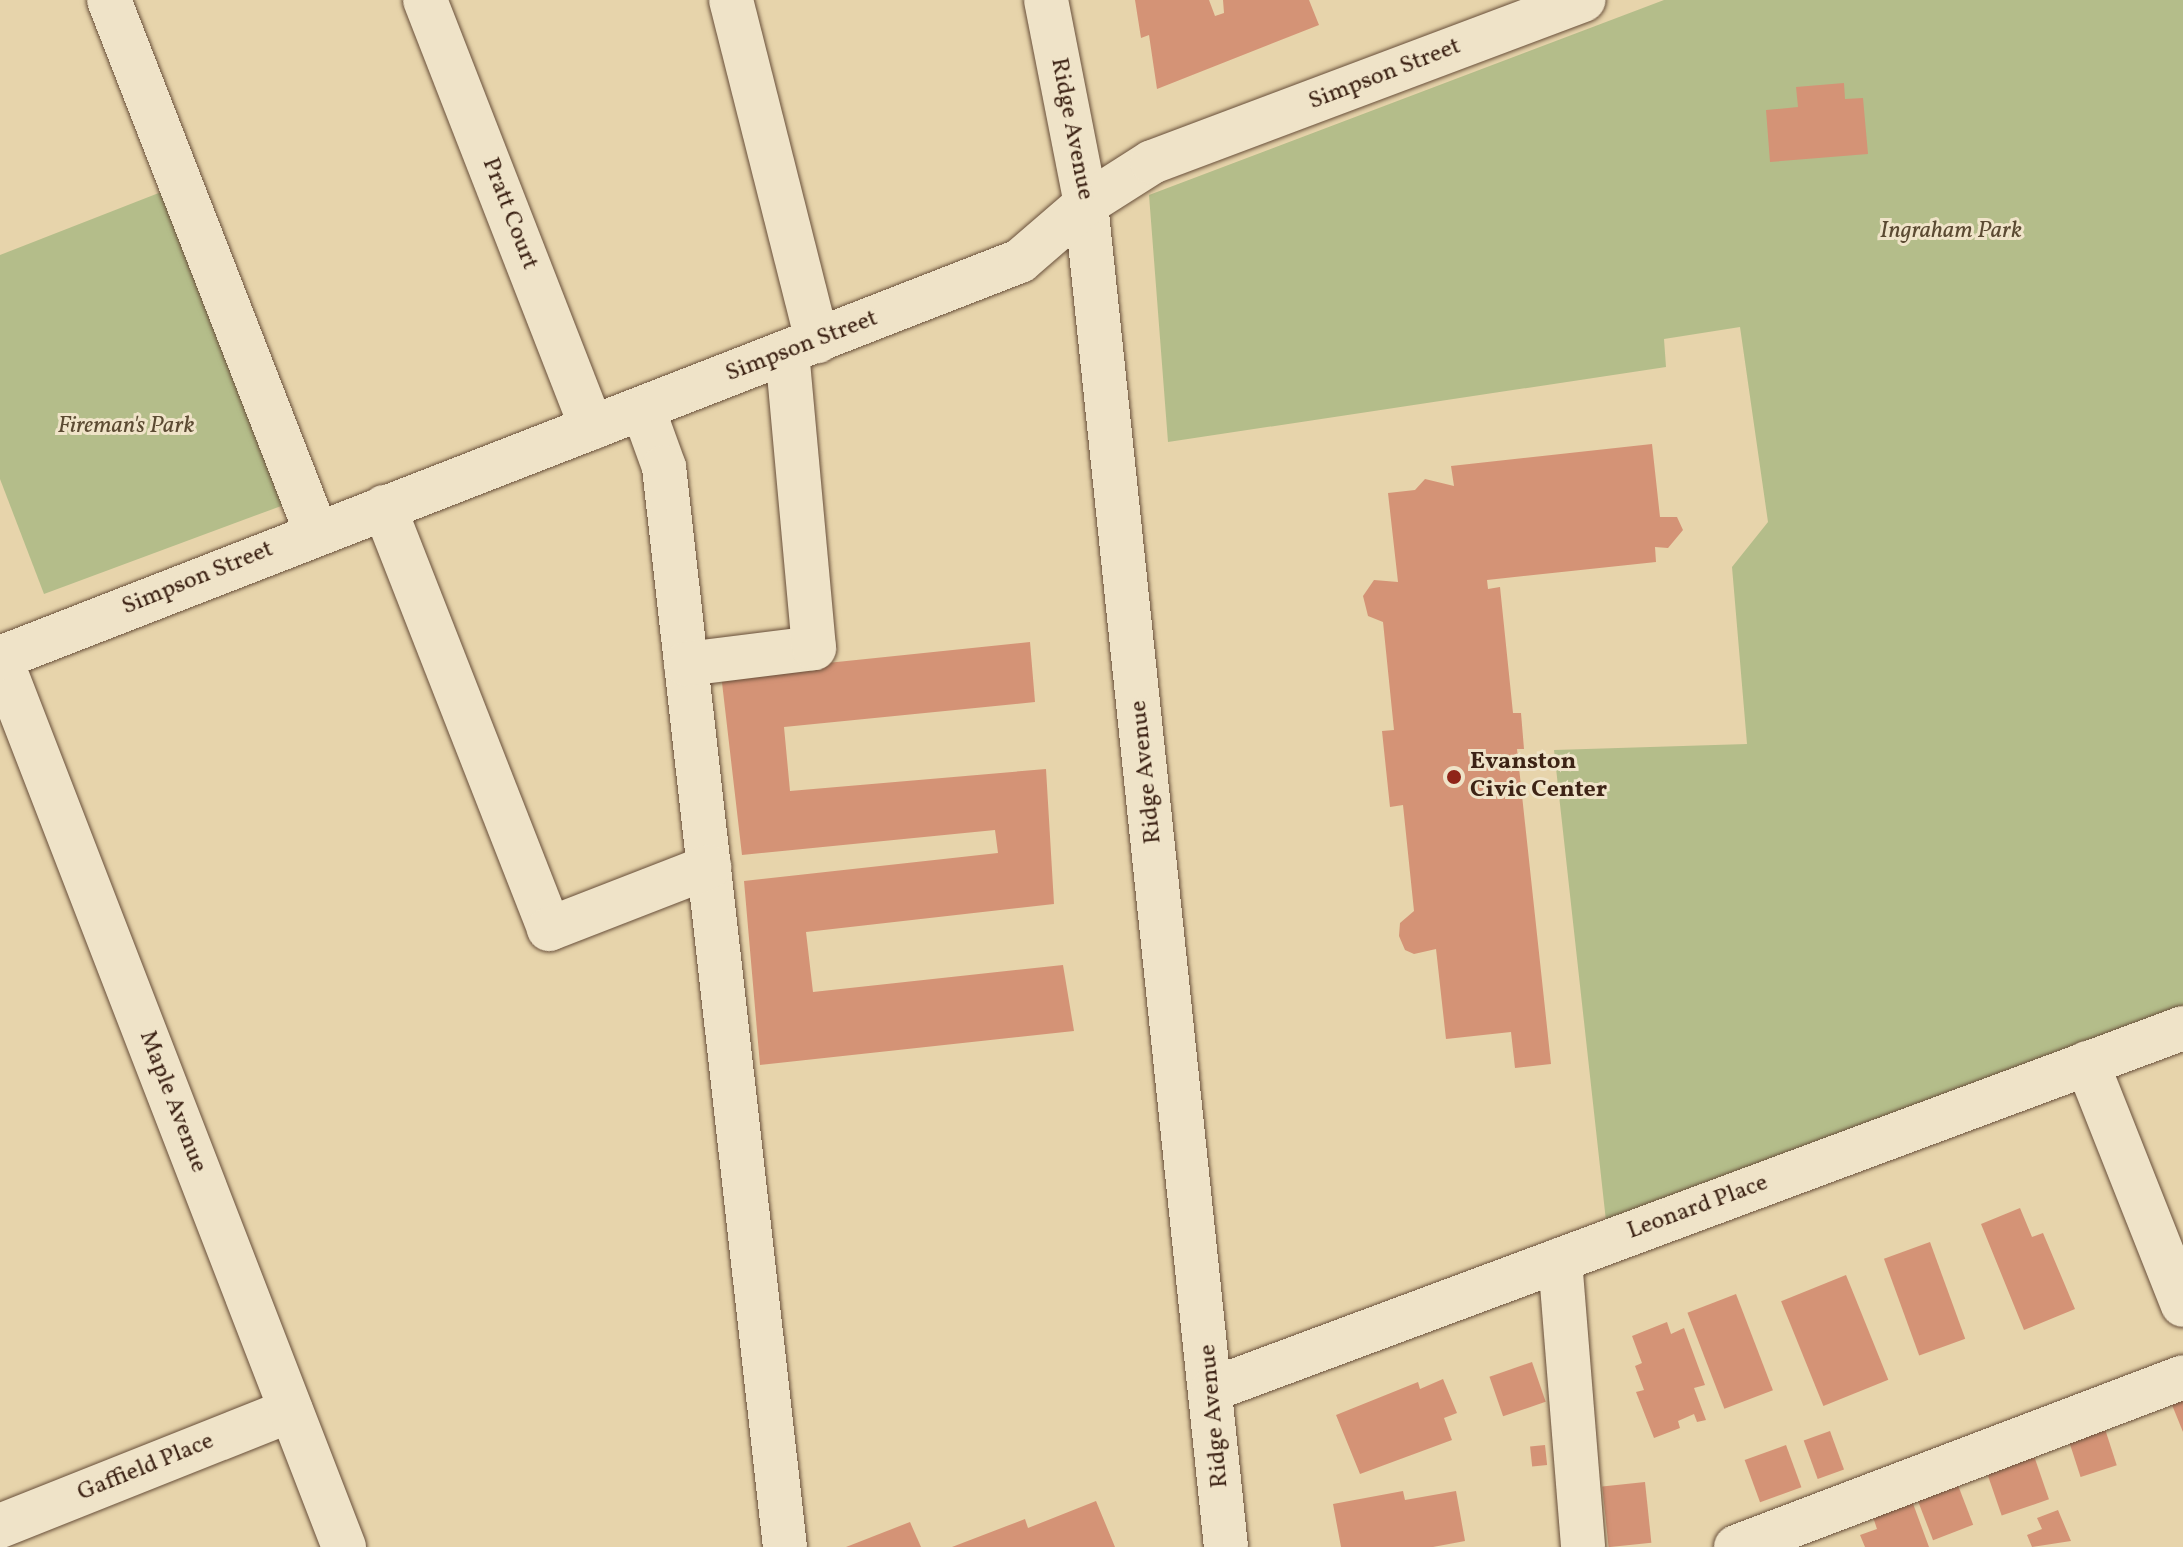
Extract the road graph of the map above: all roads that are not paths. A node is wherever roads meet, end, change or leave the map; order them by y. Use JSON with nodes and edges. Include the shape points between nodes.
{"nodes":[{"id":1,"x":109,"y":0,"type":"edge"},
{"id":2,"x":425,"y":0,"type":"edge"},
{"id":3,"x":731,"y":0,"type":"edge"},
{"id":4,"x":1046,"y":0,"type":"edge"},
{"id":5,"x":1584,"y":0,"type":"edge"},
{"id":6,"x":1086,"y":204,"type":"junction"},
{"id":7,"x":802,"y":347,"type":"junction"},
{"id":8,"x":643,"y":409,"type":"junction"},
{"id":9,"x":592,"y":428,"type":"junction"},
{"id":10,"x":384,"y":507,"type":"junction"},
{"id":11,"x":316,"y":532,"type":"junction"},
{"id":12,"x":0,"y":658,"type":"edge"},
{"id":13,"x":686,"y":664,"type":"junction"},
{"id":14,"x":709,"y":867,"type":"junction"},
{"id":15,"x":2183,"y":1028,"type":"edge"},
{"id":16,"x":2087,"y":1063,"type":"junction"},
{"id":17,"x":1560,"y":1260,"type":"junction"},
{"id":18,"x":2183,"y":1305,"type":"edge"},
{"id":19,"x":2183,"y":1377,"type":"edge"},
{"id":20,"x":1213,"y":1389,"type":"junction"},
{"id":21,"x":291,"y":1410,"type":"junction"},
{"id":22,"x":0,"y":1526,"type":"edge"},
{"id":23,"x":344,"y":1547,"type":"edge"},
{"id":24,"x":785,"y":1547,"type":"edge"},
{"id":25,"x":1226,"y":1547,"type":"edge"},
{"id":26,"x":1583,"y":1547,"type":"edge"},
{"id":27,"x":1736,"y":1547,"type":"edge"}],
"edges":[{"from":1,"to":11,"type":"street"},
{"from":2,"to":9,"type":"street","name":"Pratt Court"},
{"from":3,"to":7,"type":"street"},
{"from":4,"to":6,"type":"street","name":"Ridge Avenue"},
{"from":5,"to":6,"type":"street","name":"Simpson Street","via":[[1152,162]]},
{"from":6,"to":7,"type":"street","name":"Simpson Street","via":[[1020,261]]},
{"from":6,"to":20,"type":"street","name":"Ridge Avenue"},
{"from":7,"to":8,"type":"street","name":"Simpson Street"},
{"from":7,"to":13,"type":"street","via":[[814,648]]},
{"from":8,"to":9,"type":"street","name":"Simpson Street"},
{"from":8,"to":13,"type":"street","via":[[664,467]]},
{"from":9,"to":10,"type":"street","name":"Simpson Street"},
{"from":10,"to":11,"type":"street","name":"Simpson Street"},
{"from":10,"to":14,"type":"street","via":[[549,929]]},
{"from":11,"to":12,"type":"street","name":"Simpson Street"},
{"from":12,"to":21,"type":"street","name":"Maple Avenue"},
{"from":13,"to":14,"type":"street"},
{"from":14,"to":24,"type":"street"},
{"from":15,"to":16,"type":"street","name":"Leonard Place"},
{"from":16,"to":17,"type":"street","name":"Leonard Place"},
{"from":16,"to":18,"type":"street"},
{"from":17,"to":20,"type":"street","name":"Leonard Place"},
{"from":17,"to":26,"type":"street"},
{"from":19,"to":27,"type":"street"},
{"from":20,"to":25,"type":"street","name":"Ridge Avenue"},
{"from":21,"to":22,"type":"street","name":"Gaffield Place"},
{"from":21,"to":23,"type":"street","name":"Maple Avenue"}]}
